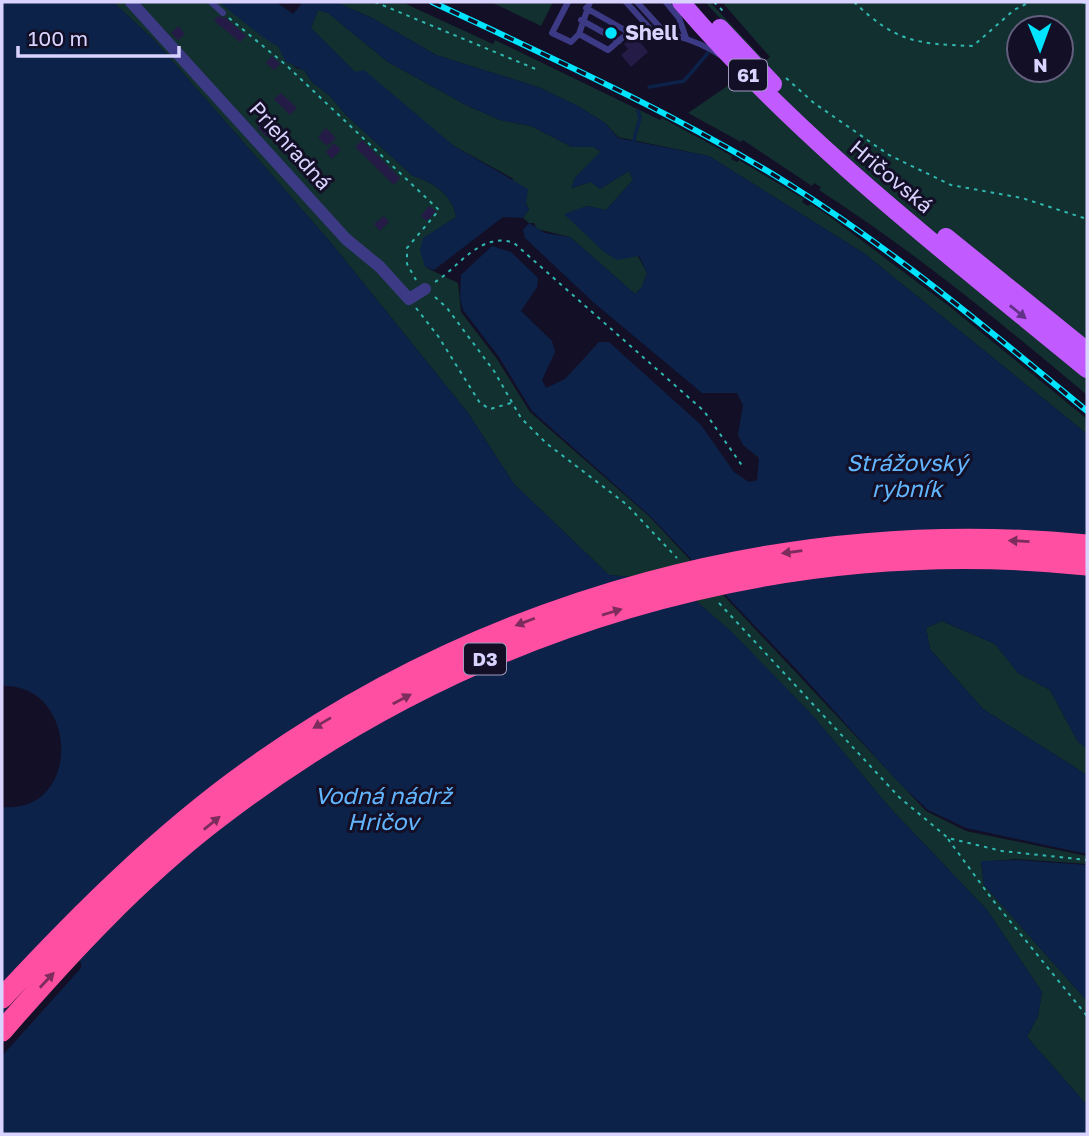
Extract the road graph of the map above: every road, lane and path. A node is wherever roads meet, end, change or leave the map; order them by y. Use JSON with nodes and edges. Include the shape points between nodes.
{"nodes":[{"id":1,"x":131,"y":2,"type":"edge"},
{"id":2,"x":211,"y":2,"type":"edge"},
{"id":3,"x":375,"y":2,"type":"edge"},
{"id":4,"x":568,"y":2,"type":"edge"},
{"id":5,"x":626,"y":2,"type":"edge"},
{"id":6,"x":637,"y":2,"type":"edge"},
{"id":7,"x":666,"y":2,"type":"edge"},
{"id":8,"x":681,"y":2,"type":"edge"},
{"id":9,"x":696,"y":2,"type":"edge"},
{"id":10,"x":854,"y":2,"type":"edge"},
{"id":11,"x":1030,"y":2,"type":"edge"},
{"id":12,"x":1082,"y":2,"type":"edge"},
{"id":13,"x":1087,"y":4,"type":"edge"},
{"id":14,"x":588,"y":5,"type":"edge"},
{"id":15,"x":223,"y":13,"type":"joint"},
{"id":16,"x":581,"y":20,"type":"junction"},
{"id":17,"x":630,"y":33,"type":"junction"},
{"id":18,"x":654,"y":33,"type":"junction"},
{"id":19,"x":579,"y":34,"type":"junction"},
{"id":20,"x":667,"y":35,"type":"junction"},
{"id":21,"x":685,"y":38,"type":"junction"},
{"id":22,"x":619,"y":41,"type":"junction"},
{"id":23,"x":741,"y":69,"type":"junction"},
{"id":24,"x":538,"y":70,"type":"dead end"},
{"id":25,"x":845,"y":125,"type":"dead end"},
{"id":26,"x":1087,"y":219,"type":"edge"},
{"id":27,"x":425,"y":289,"type":"junction"},
{"id":28,"x":409,"y":299,"type":"junction"},
{"id":29,"x":1087,"y":351,"type":"edge"},
{"id":30,"x":1087,"y":369,"type":"edge"},
{"id":31,"x":512,"y":402,"type":"junction"},
{"id":32,"x":743,"y":467,"type":"dead end"},
{"id":33,"x":1087,"y":545,"type":"edge"},
{"id":34,"x":683,"y":565,"type":"dead end"},
{"id":35,"x":1087,"y":565,"type":"edge"},
{"id":36,"x":712,"y":596,"type":"dead end"},
{"id":37,"x":948,"y":838,"type":"junction"},
{"id":38,"x":1087,"y":860,"type":"edge"},
{"id":39,"x":2,"y":998,"type":"edge"},
{"id":40,"x":1087,"y":1016,"type":"edge"},
{"id":41,"x":2,"y":1031,"type":"edge"}],
"edges":[{"from":1,"to":28,"type":"street","name":"Priehradná","via":[[346,239]]},
{"from":2,"to":15,"type":"lane"},
{"from":3,"to":24,"type":"path"},
{"from":4,"to":19,"type":"lane","via":[[552,33],[571,42]]},
{"from":5,"to":18,"type":"lane"},
{"from":6,"to":20,"type":"lane"},
{"from":7,"to":21,"type":"lane","via":[[680,18]]},
{"from":8,"to":23,"type":"main road","name":"Hričovská","number":"61"},
{"from":9,"to":29,"type":"main road","name":"Hričovská","number":"61","via":[[841,148]]},
{"from":10,"to":11,"type":"path","via":[[886,30],[921,44],[972,46]]},
{"from":12,"to":13,"type":"path"},
{"from":14,"to":16,"type":"lane"},
{"from":14,"to":17,"type":"lane"},
{"from":15,"to":27,"type":"path","via":[[286,65],[439,210],[407,248],[407,264]]},
{"from":16,"to":19,"type":"lane"},
{"from":16,"to":22,"type":"lane"},
{"from":17,"to":18,"type":"lane"},
{"from":17,"to":22,"type":"lane"},
{"from":18,"to":20,"type":"lane"},
{"from":19,"to":22,"type":"lane","via":[[608,50]]},
{"from":20,"to":21,"type":"lane"},
{"from":21,"to":23,"type":"lane"},
{"from":23,"to":30,"type":"main road","name":"Hričovská","number":"61","one_way":true,"via":[[850,172]]},
{"from":25,"to":26,"type":"path","via":[[889,155],[951,186],[1022,198]]},
{"from":27,"to":28,"type":"street"},
{"from":27,"to":31,"type":"path","via":[[447,308]]},
{"from":27,"to":32,"type":"path","via":[[486,243],[514,243],[704,411]]},
{"from":28,"to":31,"type":"path","via":[[480,403],[490,409]]},
{"from":31,"to":34,"type":"path","via":[[546,443],[626,504]]},
{"from":33,"to":39,"type":"highway","number":"D3","one_way":true,"bridge":true,"via":[[922,540],[789,552],[657,579],[504,630],[396,680],[250,770],[159,842]]},
{"from":41,"to":35,"type":"highway","number":"D3","one_way":true,"bridge":true,"via":[[120,904],[215,820],[326,742],[457,671],[610,612],[760,576],[922,559]]},
{"from":36,"to":37,"type":"path","via":[[899,797]]},
{"from":37,"to":38,"type":"path","via":[[1002,851]]},
{"from":37,"to":40,"type":"path"}]}
